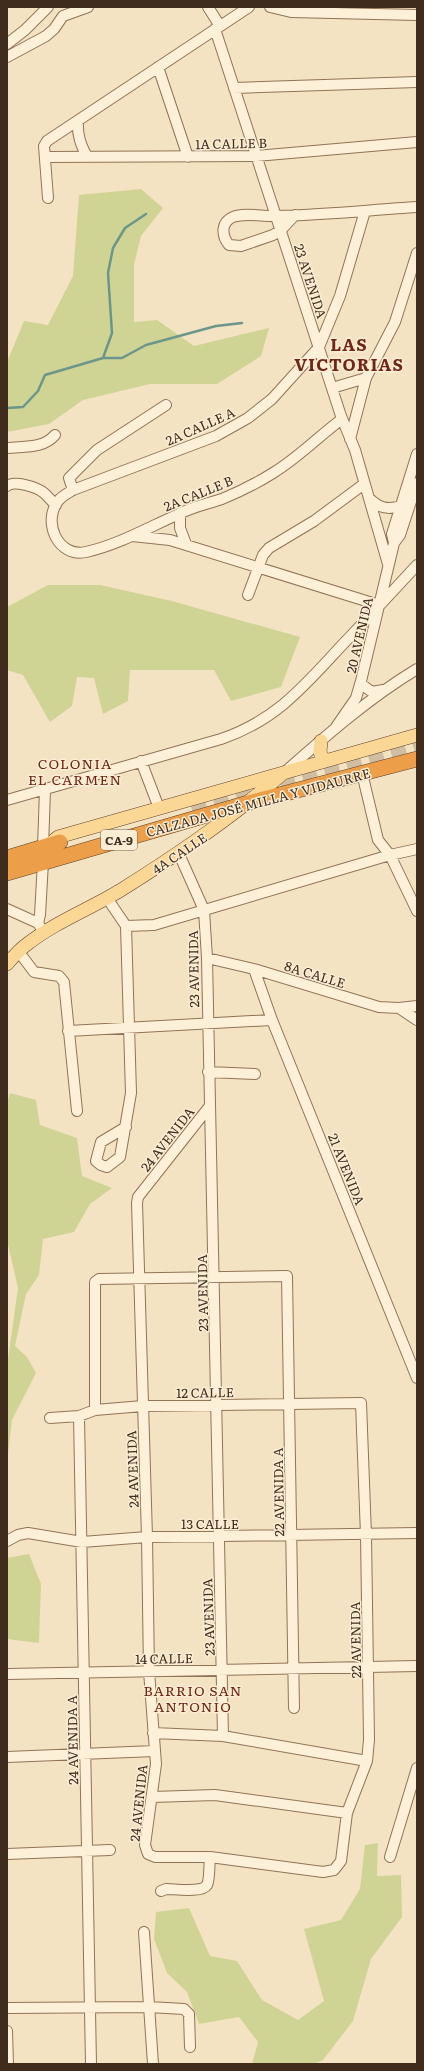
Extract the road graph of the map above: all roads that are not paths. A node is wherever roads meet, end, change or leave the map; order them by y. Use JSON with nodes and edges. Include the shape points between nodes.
{"nodes":[{"id":1,"x":48,"y":7,"type":"edge"},
{"id":2,"x":88,"y":7,"type":"edge"},
{"id":3,"x":208,"y":7,"type":"edge"},
{"id":4,"x":249,"y":7,"type":"edge"},
{"id":5,"x":270,"y":7,"type":"edge"},
{"id":6,"x":417,"y":15,"type":"edge"},
{"id":7,"x":218,"y":28,"type":"junction"},
{"id":8,"x":7,"y":44,"type":"edge"},
{"id":9,"x":7,"y":57,"type":"edge"},
{"id":10,"x":158,"y":67,"type":"junction"},
{"id":11,"x":417,"y":82,"type":"edge"},
{"id":12,"x":234,"y":88,"type":"junction"},
{"id":13,"x":78,"y":122,"type":"junction"},
{"id":14,"x":417,"y":142,"type":"edge"},
{"id":15,"x":256,"y":156,"type":"junction"},
{"id":16,"x":46,"y":157,"type":"junction"},
{"id":17,"x":87,"y":157,"type":"junction"},
{"id":18,"x":188,"y":157,"type":"junction"},
{"id":19,"x":48,"y":198,"type":"dead end"},
{"id":20,"x":417,"y":207,"type":"edge"},
{"id":21,"x":364,"y":211,"type":"junction"},
{"id":22,"x":295,"y":215,"type":"junction"},
{"id":23,"x":276,"y":216,"type":"junction"},
{"id":24,"x":281,"y":230,"type":"junction"},
{"id":25,"x":417,"y":253,"type":"edge"},
{"id":26,"x":319,"y":347,"type":"junction"},
{"id":27,"x":366,"y":378,"type":"junction"},
{"id":28,"x":332,"y":388,"type":"junction"},
{"id":29,"x":166,"y":404,"type":"dead end"},
{"id":30,"x":342,"y":419,"type":"junction"},
{"id":31,"x":55,"y":435,"type":"dead end"},
{"id":32,"x":350,"y":439,"type":"junction"},
{"id":33,"x":7,"y":448,"type":"edge"},
{"id":34,"x":417,"y":454,"type":"edge"},
{"id":35,"x":417,"y":483,"type":"edge"},
{"id":36,"x":364,"y":484,"type":"junction"},
{"id":37,"x":7,"y":486,"type":"edge"},
{"id":38,"x":73,"y":490,"type":"junction"},
{"id":39,"x":368,"y":498,"type":"junction"},
{"id":40,"x":56,"y":505,"type":"junction"},
{"id":41,"x":401,"y":506,"type":"junction"},
{"id":42,"x":180,"y":513,"type":"junction"},
{"id":43,"x":131,"y":536,"type":"junction"},
{"id":44,"x":394,"y":543,"type":"junction"},
{"id":45,"x":186,"y":544,"type":"junction"},
{"id":46,"x":388,"y":564,"type":"junction"},
{"id":47,"x":417,"y":565,"type":"edge"},
{"id":48,"x":259,"y":568,"type":"junction"},
{"id":49,"x":248,"y":595,"type":"dead end"},
{"id":50,"x":380,"y":605,"type":"junction"},
{"id":51,"x":417,"y":669,"type":"edge"},
{"id":52,"x":361,"y":684,"type":"junction"},
{"id":53,"x":385,"y":689,"type":"junction"},
{"id":54,"x":336,"y":727,"type":"junction"},
{"id":55,"x":417,"y":735,"type":"edge"},
{"id":56,"x":321,"y":741,"type":"junction"},
{"id":57,"x":417,"y":759,"type":"edge"},
{"id":58,"x":141,"y":761,"type":"junction"},
{"id":59,"x":324,"y":762,"type":"junction"},
{"id":60,"x":284,"y":773,"type":"junction"},
{"id":61,"x":362,"y":773,"type":"junction"},
{"id":62,"x":45,"y":790,"type":"junction"},
{"id":63,"x":7,"y":800,"type":"edge"},
{"id":64,"x":248,"y":803,"type":"junction"},
{"id":65,"x":158,"y":808,"type":"junction"},
{"id":66,"x":60,"y":842,"type":"dead end"},
{"id":67,"x":44,"y":847,"type":"junction"},
{"id":68,"x":417,"y":848,"type":"edge"},
{"id":69,"x":179,"y":854,"type":"junction"},
{"id":70,"x":390,"y":855,"type":"junction"},
{"id":71,"x":7,"y":858,"type":"edge"},
{"id":72,"x":43,"y":862,"type":"junction"},
{"id":73,"x":7,"y":873,"type":"edge"},
{"id":74,"x":107,"y":898,"type":"junction"},
{"id":75,"x":7,"y":908,"type":"edge"},
{"id":76,"x":204,"y":910,"type":"junction"},
{"id":77,"x":417,"y":911,"type":"edge"},
{"id":78,"x":126,"y":926,"type":"junction"},
{"id":79,"x":41,"y":928,"type":"junction"},
{"id":80,"x":19,"y":952,"type":"junction"},
{"id":81,"x":207,"y":958,"type":"junction"},
{"id":82,"x":7,"y":964,"type":"edge"},
{"id":83,"x":254,"y":969,"type":"junction"},
{"id":84,"x":417,"y":1006,"type":"edge"},
{"id":85,"x":399,"y":1008,"type":"junction"},
{"id":86,"x":272,"y":1020,"type":"junction"},
{"id":87,"x":417,"y":1020,"type":"edge"},
{"id":88,"x":207,"y":1024,"type":"junction"},
{"id":89,"x":129,"y":1026,"type":"junction"},
{"id":90,"x":68,"y":1031,"type":"junction"},
{"id":91,"x":208,"y":1072,"type":"junction"},
{"id":92,"x":255,"y":1074,"type":"dead end"},
{"id":93,"x":209,"y":1107,"type":"junction"},
{"id":94,"x":77,"y":1111,"type":"dead end"},
{"id":95,"x":126,"y":1128,"type":"dead end"},
{"id":96,"x":215,"y":1276,"type":"junction"},
{"id":97,"x":140,"y":1278,"type":"junction"},
{"id":98,"x":417,"y":1378,"type":"edge"},
{"id":99,"x":361,"y":1403,"type":"joint"},
{"id":100,"x":289,"y":1404,"type":"junction"},
{"id":101,"x":217,"y":1405,"type":"junction"},
{"id":102,"x":143,"y":1406,"type":"junction"},
{"id":103,"x":95,"y":1410,"type":"junction"},
{"id":104,"x":80,"y":1416,"type":"junction"},
{"id":105,"x":50,"y":1418,"type":"dead end"},
{"id":106,"x":417,"y":1533,"type":"edge"},
{"id":107,"x":366,"y":1535,"type":"junction"},
{"id":108,"x":218,"y":1536,"type":"junction"},
{"id":109,"x":291,"y":1536,"type":"junction"},
{"id":110,"x":147,"y":1537,"type":"junction"},
{"id":111,"x":7,"y":1541,"type":"edge"},
{"id":112,"x":82,"y":1542,"type":"junction"},
{"id":113,"x":417,"y":1666,"type":"edge"},
{"id":114,"x":368,"y":1667,"type":"junction"},
{"id":115,"x":293,"y":1668,"type":"junction"},
{"id":116,"x":223,"y":1670,"type":"junction"},
{"id":117,"x":149,"y":1672,"type":"junction"},
{"id":118,"x":84,"y":1673,"type":"junction"},
{"id":119,"x":7,"y":1674,"type":"edge"},
{"id":120,"x":294,"y":1708,"type":"dead end"},
{"id":121,"x":153,"y":1732,"type":"junction"},
{"id":122,"x":223,"y":1736,"type":"junction"},
{"id":123,"x":155,"y":1751,"type":"junction"},
{"id":124,"x":85,"y":1753,"type":"junction"},
{"id":125,"x":7,"y":1757,"type":"edge"},
{"id":126,"x":367,"y":1761,"type":"junction"},
{"id":127,"x":417,"y":1768,"type":"edge"},
{"id":128,"x":152,"y":1797,"type":"junction"},
{"id":129,"x":347,"y":1813,"type":"junction"},
{"id":130,"x":110,"y":1850,"type":"dead end"},
{"id":131,"x":87,"y":1852,"type":"junction"},
{"id":132,"x":7,"y":1854,"type":"edge"},
{"id":133,"x":210,"y":1857,"type":"junction"},
{"id":134,"x":390,"y":1857,"type":"dead end"},
{"id":135,"x":161,"y":1890,"type":"dead end"},
{"id":136,"x":144,"y":1932,"type":"dead end"},
{"id":137,"x":89,"y":2006,"type":"junction"},
{"id":138,"x":150,"y":2007,"type":"junction"},
{"id":139,"x":7,"y":2008,"type":"edge"},
{"id":140,"x":7,"y":2031,"type":"edge"},
{"id":141,"x":190,"y":2047,"type":"dead end"},
{"id":142,"x":8,"y":2064,"type":"edge"},
{"id":143,"x":91,"y":2064,"type":"edge"},
{"id":144,"x":153,"y":2064,"type":"edge"}],
"edges":[{"from":1,"to":8,"type":"street"},
{"from":2,"to":9,"type":"street","via":[[63,16],[46,36]]},
{"from":3,"to":7,"type":"street","name":"23 AVENIDA"},
{"from":4,"to":7,"type":"street"},
{"from":5,"to":6,"type":"street","via":[[291,12]]},
{"from":7,"to":10,"type":"street"},
{"from":7,"to":12,"type":"street","name":"23 AVENIDA"},
{"from":10,"to":13,"type":"street"},
{"from":10,"to":18,"type":"street"},
{"from":11,"to":12,"type":"street"},
{"from":12,"to":15,"type":"street","name":"23 AVENIDA"},
{"from":13,"to":16,"type":"street","via":[[45,144]]},
{"from":13,"to":17,"type":"street","via":[[77,130]]},
{"from":14,"to":15,"type":"street","name":"1A CALLE B"},
{"from":15,"to":18,"type":"street","name":"1A CALLE B"},
{"from":15,"to":23,"type":"street","name":"23 AVENIDA"},
{"from":16,"to":17,"type":"street","name":"1A CALLE B"},
{"from":16,"to":19,"type":"street"},
{"from":17,"to":18,"type":"street","name":"1A CALLE B"},
{"from":20,"to":21,"type":"street"},
{"from":21,"to":22,"type":"street"},
{"from":21,"to":26,"type":"street","name":"2A CALLE A","via":[[340,296]]},
{"from":22,"to":23,"type":"street"},
{"from":22,"to":24,"type":"street"},
{"from":23,"to":24,"type":"street","name":"23 AVENIDA"},
{"from":23,"to":24,"type":"street","via":[[235,216],[223,227],[224,237],[229,244],[237,247]]},
{"from":24,"to":26,"type":"street","name":"23 AVENIDA"},
{"from":25,"to":27,"type":"street","via":[[394,326]]},
{"from":26,"to":28,"type":"street","name":"23 AVENIDA"},
{"from":26,"to":38,"type":"street","name":"2A CALLE A","via":[[272,399],[239,423],[203,441]]},
{"from":27,"to":28,"type":"street"},
{"from":27,"to":32,"type":"street"},
{"from":28,"to":30,"type":"street","name":"23 AVENIDA"},
{"from":29,"to":38,"type":"street","via":[[86,459],[68,478]]},
{"from":30,"to":32,"type":"street","name":"23 AVENIDA"},
{"from":30,"to":42,"type":"street","name":"2A CALLE B","via":[[274,472],[222,498]]},
{"from":31,"to":33,"type":"street","via":[[50,442],[41,445]]},
{"from":32,"to":36,"type":"street","name":"23 AVENIDA"},
{"from":34,"to":41,"type":"street","name":"20 AVENIDA"},
{"from":35,"to":44,"type":"street","name":"20 AVENIDA","via":[[400,535]]},
{"from":36,"to":39,"type":"street","name":"23 AVENIDA"},
{"from":36,"to":48,"type":"street","via":[[314,521],[272,545],[265,552]]},
{"from":37,"to":40,"type":"street","via":[[18,483],[25,485],[44,493]]},
{"from":38,"to":40,"type":"street","name":"2A CALLE A","via":[[63,496]]},
{"from":39,"to":41,"type":"street","via":[[377,506],[390,509]]},
{"from":39,"to":46,"type":"street","name":"23 AVENIDA"},
{"from":40,"to":43,"type":"street","name":"2A CALLE B","via":[[52,523],[54,534],[62,546],[76,553],[88,552]]},
{"from":41,"to":44,"type":"street","name":"20 AVENIDA","via":[[392,534]]},
{"from":42,"to":43,"type":"street","name":"2A CALLE B"},
{"from":42,"to":45,"type":"street","via":[[180,528]]},
{"from":43,"to":45,"type":"street"},
{"from":44,"to":46,"type":"street","name":"20 AVENIDA"},
{"from":45,"to":48,"type":"street"},
{"from":46,"to":50,"type":"street","name":"20 AVENIDA"},
{"from":47,"to":50,"type":"street"},
{"from":48,"to":49,"type":"street"},
{"from":48,"to":50,"type":"street"},
{"from":50,"to":52,"type":"street","name":"20 AVENIDA"},
{"from":50,"to":58,"type":"street","via":[[300,691],[266,718],[233,735]]},
{"from":51,"to":53,"type":"street","name":"4A CALLE"},
{"from":52,"to":53,"type":"street","via":[[372,692]]},
{"from":52,"to":54,"type":"street","name":"20 AVENIDA","via":[[356,698]]},
{"from":53,"to":54,"type":"street","name":"4A CALLE"},
{"from":54,"to":56,"type":"street","name":"4A CALLE"},
{"from":55,"to":59,"type":"main road","name":"CALZADA JOSÉ MILLA Y VIDAURRE","number":"CA-9"},
{"from":56,"to":59,"type":"main road","via":[[320,752]]},
{"from":56,"to":60,"type":"street","name":"4A CALLE"},
{"from":57,"to":61,"type":"highway","name":"CALZADA JOSÉ MILLA Y VIDAURRE","number":"CA-9"},
{"from":58,"to":62,"type":"street"},
{"from":58,"to":65,"type":"street"},
{"from":59,"to":60,"type":"main road","name":"CALZADA JOSÉ MILLA Y VIDAURRE","number":"CA-9"},
{"from":60,"to":64,"type":"main road","name":"4A CALLE"},
{"from":60,"to":65,"type":"main road","name":"CALZADA JOSÉ MILLA Y VIDAURRE","number":"CA-9"},
{"from":61,"to":64,"type":"highway","name":"CALZADA JOSÉ MILLA Y VIDAURRE","number":"CA-9"},
{"from":61,"to":70,"type":"street","via":[[378,840]]},
{"from":62,"to":63,"type":"street"},
{"from":62,"to":67,"type":"street"},
{"from":64,"to":69,"type":"main road","name":"4A CALLE"},
{"from":64,"to":72,"type":"highway","name":"CALZADA JOSÉ MILLA Y VIDAURRE","number":"CA-9"},
{"from":65,"to":67,"type":"main road","name":"CALZADA JOSÉ MILLA Y VIDAURRE","number":"CA-9","via":[[58,837]]},
{"from":66,"to":67,"type":"highway","name":"CALZADA JOSÉ MILLA Y VIDAURRE","number":"CA-9"},
{"from":67,"to":71,"type":"highway","name":"CALZADA JOSÉ MILLA Y VIDAURRE","number":"CA-9"},
{"from":68,"to":70,"type":"street"},
{"from":69,"to":74,"type":"main road","name":"4A CALLE"},
{"from":69,"to":76,"type":"street","name":"23 AVENIDA"},
{"from":70,"to":76,"type":"street"},
{"from":70,"to":77,"type":"street"},
{"from":72,"to":73,"type":"highway","name":"CALZADA JOSÉ MILLA Y VIDAURRE","number":"CA-9"},
{"from":72,"to":79,"type":"street"},
{"from":74,"to":78,"type":"street"},
{"from":74,"to":79,"type":"main road","name":"4A CALLE"},
{"from":75,"to":79,"type":"street"},
{"from":76,"to":78,"type":"street","via":[[154,925]]},
{"from":76,"to":81,"type":"street","name":"23 AVENIDA"},
{"from":78,"to":89,"type":"street"},
{"from":79,"to":80,"type":"main road","name":"4A CALLE"},
{"from":80,"to":82,"type":"main road","name":"4A CALLE"},
{"from":80,"to":90,"type":"street","via":[[34,972],[62,978]]},
{"from":81,"to":83,"type":"street","name":"8A CALLE"},
{"from":81,"to":88,"type":"street","name":"23 AVENIDA"},
{"from":83,"to":85,"type":"street","name":"8A CALLE","via":[[379,1007]]},
{"from":83,"to":86,"type":"street","name":"21 AVENIDA"},
{"from":84,"to":85,"type":"street","name":"8A CALLE"},
{"from":85,"to":87,"type":"street"},
{"from":86,"to":88,"type":"street"},
{"from":86,"to":98,"type":"street","name":"21 AVENIDA"},
{"from":88,"to":89,"type":"street"},
{"from":88,"to":91,"type":"street","name":"23 AVENIDA"},
{"from":89,"to":90,"type":"street"},
{"from":89,"to":95,"type":"street","via":[[132,1093]]},
{"from":90,"to":94,"type":"street"},
{"from":91,"to":92,"type":"street"},
{"from":91,"to":93,"type":"street","name":"23 AVENIDA"},
{"from":93,"to":96,"type":"street","name":"23 AVENIDA"},
{"from":93,"to":97,"type":"street","name":"24 AVENIDA","via":[[138,1197]]},
{"from":96,"to":97,"type":"street"},
{"from":96,"to":100,"type":"street","name":"22 AVENIDA A","via":[[287,1276]]},
{"from":96,"to":101,"type":"street","name":"23 AVENIDA"},
{"from":97,"to":102,"type":"street","name":"24 AVENIDA"},
{"from":97,"to":103,"type":"street","via":[[99,1279],[95,1282]]},
{"from":99,"to":100,"type":"street","name":"12 CALLE"},
{"from":99,"to":107,"type":"street","name":"22 AVENIDA"},
{"from":100,"to":101,"type":"street","name":"12 CALLE"},
{"from":100,"to":109,"type":"street","name":"22 AVENIDA A"},
{"from":101,"to":102,"type":"street","name":"12 CALLE"},
{"from":101,"to":108,"type":"street","name":"23 AVENIDA"},
{"from":102,"to":103,"type":"street","name":"12 CALLE"},
{"from":102,"to":110,"type":"street","name":"24 AVENIDA"},
{"from":103,"to":104,"type":"street","name":"12 CALLE"},
{"from":104,"to":105,"type":"street","name":"12 CALLE"},
{"from":104,"to":112,"type":"street","name":"24 AVENIDA A"},
{"from":106,"to":107,"type":"street","name":"13 CALLE"},
{"from":107,"to":109,"type":"street","name":"13 CALLE"},
{"from":107,"to":114,"type":"street","name":"22 AVENIDA"},
{"from":108,"to":109,"type":"street","name":"13 CALLE"},
{"from":108,"to":110,"type":"street","name":"13 CALLE"},
{"from":108,"to":116,"type":"street","name":"23 AVENIDA"},
{"from":109,"to":115,"type":"street","name":"22 AVENIDA A"},
{"from":110,"to":112,"type":"street","name":"13 CALLE"},
{"from":110,"to":117,"type":"street","name":"24 AVENIDA"},
{"from":111,"to":112,"type":"street","name":"13 CALLE","via":[[28,1533]]},
{"from":112,"to":118,"type":"street","name":"24 AVENIDA A"},
{"from":113,"to":114,"type":"street","name":"14 CALLE"},
{"from":114,"to":115,"type":"street","name":"14 CALLE"},
{"from":114,"to":126,"type":"street","name":"22 AVENIDA"},
{"from":115,"to":116,"type":"street","name":"14 CALLE"},
{"from":115,"to":120,"type":"street","name":"22 AVENIDA A"},
{"from":116,"to":117,"type":"street","name":"14 CALLE"},
{"from":116,"to":122,"type":"street","name":"23 AVENIDA"},
{"from":117,"to":118,"type":"street","name":"14 CALLE"},
{"from":117,"to":121,"type":"street","name":"24 AVENIDA"},
{"from":118,"to":119,"type":"street","name":"14 CALLE"},
{"from":118,"to":124,"type":"street","name":"24 AVENIDA A"},
{"from":121,"to":122,"type":"street"},
{"from":121,"to":123,"type":"street","name":"24 AVENIDA"},
{"from":122,"to":126,"type":"street"},
{"from":123,"to":124,"type":"street"},
{"from":123,"to":128,"type":"street","name":"24 AVENIDA"},
{"from":124,"to":125,"type":"street"},
{"from":124,"to":131,"type":"street","name":"24 AVENIDA A"},
{"from":126,"to":129,"type":"street","name":"22 AVENIDA"},
{"from":127,"to":134,"type":"street"},
{"from":128,"to":129,"type":"street","via":[[215,1795]]},
{"from":128,"to":133,"type":"street","name":"24 AVENIDA","via":[[145,1845],[148,1854],[155,1857]]},
{"from":129,"to":133,"type":"street","name":"22 AVENIDA","via":[[341,1861],[334,1870],[323,1872]]},
{"from":130,"to":131,"type":"street"},
{"from":131,"to":132,"type":"street"},
{"from":131,"to":137,"type":"street","name":"24 AVENIDA A"},
{"from":133,"to":135,"type":"street","via":[[207,1884],[204,1888]]},
{"from":136,"to":138,"type":"street"},
{"from":137,"to":138,"type":"street"},
{"from":137,"to":139,"type":"street"},
{"from":137,"to":143,"type":"street","name":"24 AVENIDA A"},
{"from":138,"to":141,"type":"street","via":[[187,2011],[190,2014]]},
{"from":138,"to":144,"type":"street"},
{"from":140,"to":142,"type":"street"}]}
